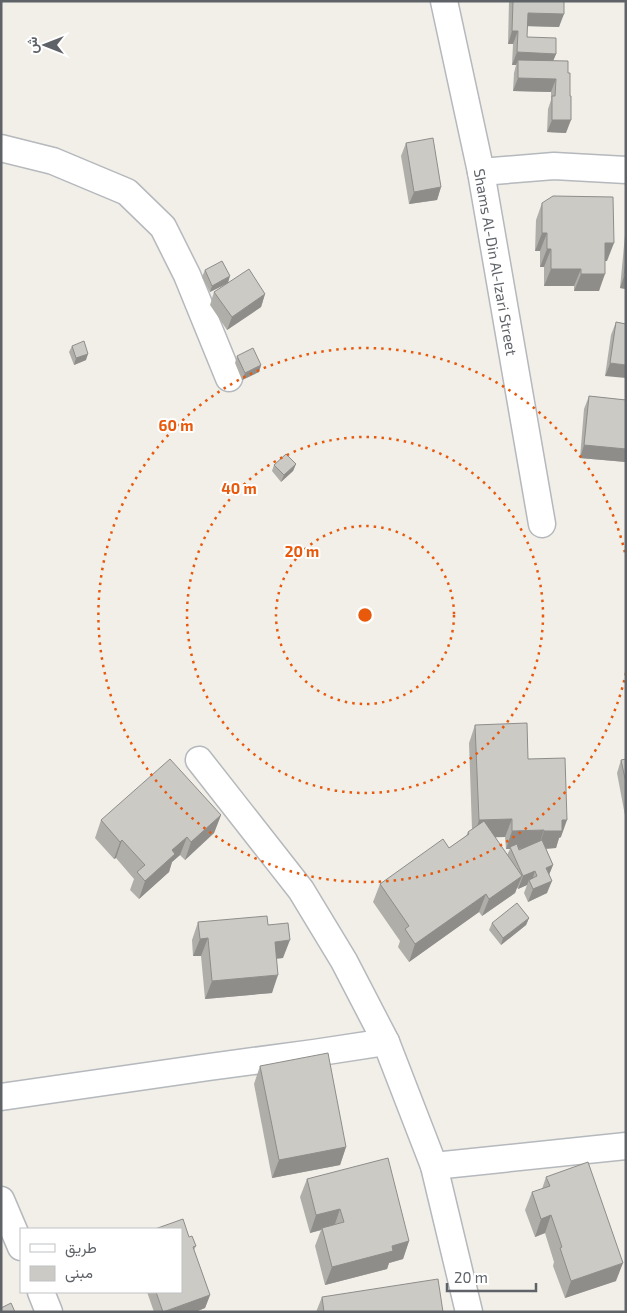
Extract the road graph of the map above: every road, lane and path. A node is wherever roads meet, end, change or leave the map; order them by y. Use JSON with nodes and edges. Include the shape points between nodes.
{"nodes":[{"id":1,"x":444,"y":1,"type":"edge"},
{"id":2,"x":1,"y":148,"type":"edge"},
{"id":3,"x":626,"y":170,"type":"edge"},
{"id":4,"x":481,"y":172,"type":"junction"},
{"id":5,"x":229,"y":378,"type":"dead end"},
{"id":6,"x":542,"y":524,"type":"dead end"},
{"id":7,"x":199,"y":760,"type":"dead end"},
{"id":8,"x":386,"y":1042,"type":"junction"},
{"id":9,"x":1,"y":1097,"type":"edge"},
{"id":10,"x":626,"y":1146,"type":"edge"},
{"id":11,"x":434,"y":1166,"type":"junction"},
{"id":12,"x":1,"y":1200,"type":"edge"},
{"id":13,"x":20,"y":1245,"type":"edge"},
{"id":14,"x":40,"y":1293,"type":"edge"},
{"id":15,"x":49,"y":1312,"type":"edge"},
{"id":16,"x":469,"y":1312,"type":"edge"}],
"edges":[{"from":1,"to":4,"type":"street","name":"Shams Al-Din Al-Izari Street"},
{"from":2,"to":5,"type":"street","via":[[53,161],[127,192],[163,227],[187,275]]},
{"from":3,"to":4,"type":"street","via":[[554,166]]},
{"from":4,"to":6,"type":"street","name":"Shams Al-Din Al-Izari Street"},
{"from":7,"to":8,"type":"street","via":[[301,890],[344,961]]},
{"from":8,"to":9,"type":"street"},
{"from":8,"to":11,"type":"street"},
{"from":10,"to":11,"type":"street"},
{"from":11,"to":16,"type":"street"},
{"from":12,"to":13,"type":"street"},
{"from":14,"to":15,"type":"street"}]}
